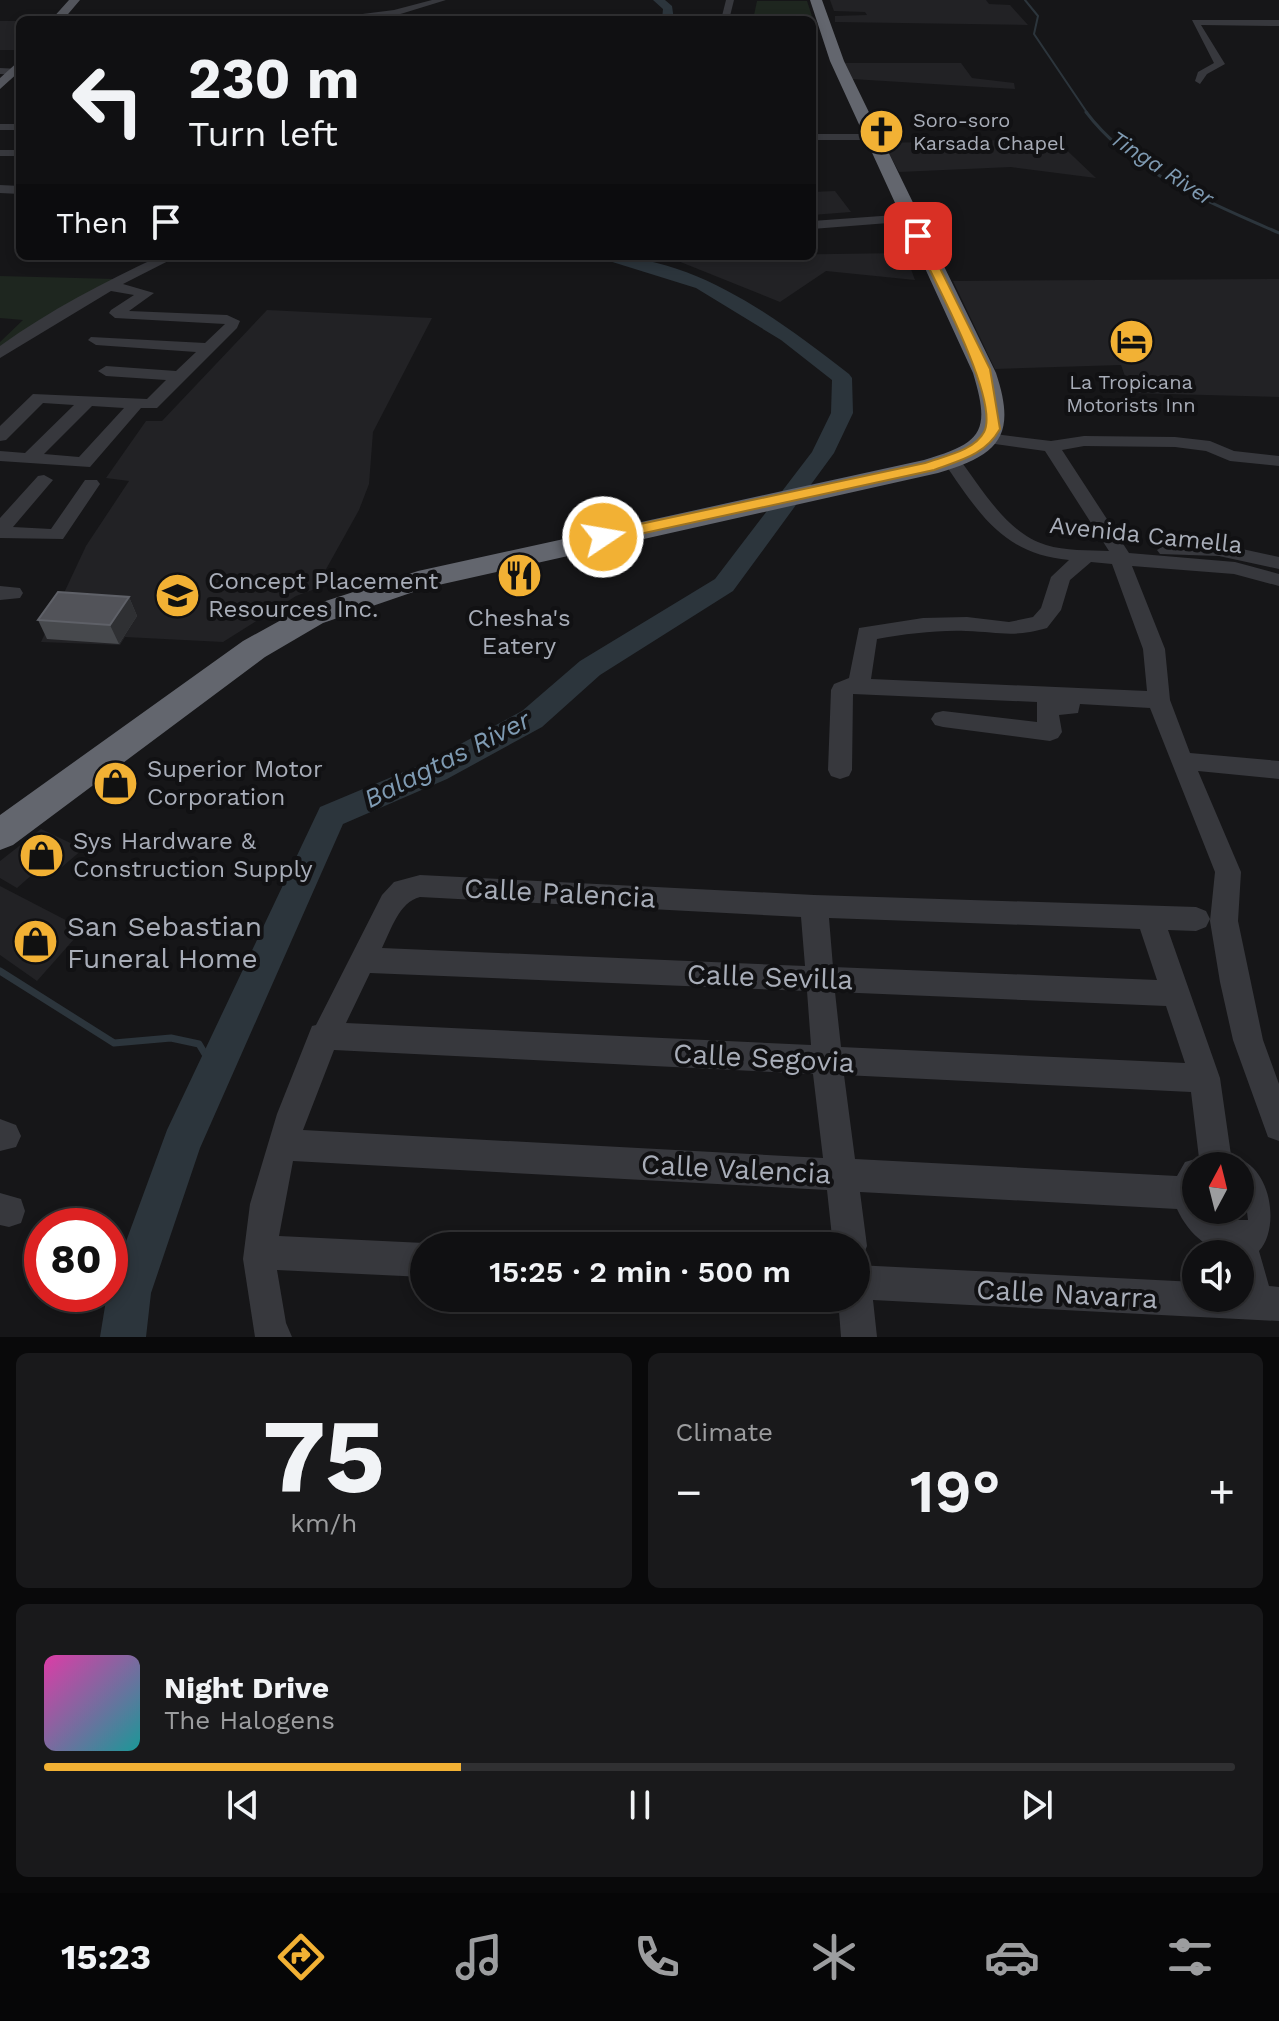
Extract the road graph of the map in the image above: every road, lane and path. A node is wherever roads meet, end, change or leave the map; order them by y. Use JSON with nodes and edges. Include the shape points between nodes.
{"nodes":[{"id":1,"x":75,"y":0,"type":"edge"},
{"id":2,"x":442,"y":0,"type":"edge"},
{"id":3,"x":816,"y":0,"type":"edge"},
{"id":4,"x":61,"y":16,"type":"edge"},
{"id":5,"x":362,"y":16,"type":"edge"},
{"id":6,"x":1279,"y":23,"type":"edge"},
{"id":7,"x":14,"y":70,"type":"edge"},
{"id":8,"x":1200,"y":81,"type":"dead end"},
{"id":9,"x":0,"y":85,"type":"edge"},
{"id":10,"x":816,"y":137,"type":"edge"},
{"id":11,"x":872,"y":137,"type":"junction"},
{"id":12,"x":909,"y":218,"type":"junction"},
{"id":13,"x":816,"y":225,"type":"edge"},
{"id":14,"x":162,"y":260,"type":"edge"},
{"id":15,"x":108,"y":286,"type":"junction"},
{"id":16,"x":96,"y":340,"type":"dead end"},
{"id":17,"x":208,"y":348,"type":"junction"},
{"id":18,"x":0,"y":353,"type":"edge"},
{"id":19,"x":106,"y":371,"type":"dead end"},
{"id":20,"x":181,"y":376,"type":"junction"},
{"id":21,"x":86,"y":402,"type":"junction"},
{"id":22,"x":135,"y":405,"type":"junction"},
{"id":23,"x":0,"y":436,"type":"edge"},
{"id":24,"x":987,"y":438,"type":"junction"},
{"id":25,"x":1051,"y":446,"type":"junction"},
{"id":26,"x":0,"y":456,"type":"edge"},
{"id":27,"x":30,"y":458,"type":"junction"},
{"id":28,"x":951,"y":460,"type":"junction"},
{"id":29,"x":1279,"y":461,"type":"edge"},
{"id":30,"x":44,"y":480,"type":"dead end"},
{"id":31,"x":91,"y":484,"type":"dead end"},
{"id":32,"x":0,"y":531,"type":"edge"},
{"id":33,"x":1120,"y":554,"type":"junction"},
{"id":34,"x":1084,"y":558,"type":"junction"},
{"id":35,"x":1279,"y":563,"type":"edge"},
{"id":36,"x":1279,"y":580,"type":"edge"},
{"id":37,"x":859,"y":687,"type":"junction"},
{"id":38,"x":1161,"y":708,"type":"junction"},
{"id":39,"x":943,"y":719,"type":"dead end"},
{"id":40,"x":1184,"y":761,"type":"junction"},
{"id":41,"x":840,"y":770,"type":"dead end"},
{"id":42,"x":1279,"y":770,"type":"edge"},
{"id":43,"x":0,"y":835,"type":"edge"},
{"id":44,"x":814,"y":906,"type":"junction"},
{"id":45,"x":1150,"y":918,"type":"junction"},
{"id":46,"x":1196,"y":919,"type":"dead end"},
{"id":47,"x":363,"y":960,"type":"junction"},
{"id":48,"x":820,"y":979,"type":"junction"},
{"id":49,"x":1177,"y":994,"type":"junction"},
{"id":50,"x":322,"y":1036,"type":"junction"},
{"id":51,"x":827,"y":1062,"type":"junction"},
{"id":52,"x":1205,"y":1078,"type":"junction"},
{"id":53,"x":1276,"y":1111,"type":"edge"},
{"id":54,"x":283,"y":1145,"type":"junction"},
{"id":55,"x":1214,"y":1152,"type":"edge"},
{"id":56,"x":843,"y":1174,"type":"junction"},
{"id":57,"x":1182,"y":1183,"type":"edge"},
{"id":58,"x":1254,"y":1187,"type":"edge"},
{"id":59,"x":1271,"y":1205,"type":"edge"},
{"id":60,"x":1206,"y":1224,"type":"edge"},
{"id":61,"x":849,"y":1232,"type":"edge"},
{"id":62,"x":1236,"y":1240,"type":"edge"},
{"id":63,"x":1244,"y":1240,"type":"edge"},
{"id":64,"x":260,"y":1252,"type":"junction"},
{"id":65,"x":410,"y":1259,"type":"edge"},
{"id":66,"x":1254,"y":1274,"type":"edge"},
{"id":67,"x":870,"y":1283,"type":"edge"},
{"id":68,"x":1268,"y":1304,"type":"edge"},
{"id":69,"x":856,"y":1312,"type":"edge"},
{"id":70,"x":274,"y":1337,"type":"edge"},
{"id":71,"x":859,"y":1337,"type":"edge"}],
"edges":[{"from":1,"to":4,"type":"main road"},
{"from":2,"to":5,"type":"street"},
{"from":3,"to":11,"type":"highway","via":[[834,62]]},
{"from":6,"to":8,"type":"street","via":[[1195,22],[1220,64],[1203,72]]},
{"from":7,"to":9,"type":"main road"},
{"from":10,"to":11,"type":"street"},
{"from":11,"to":12,"type":"highway"},
{"from":12,"to":13,"type":"street"},
{"from":12,"to":24,"type":"highway","via":[[983,369],[993,415]]},
{"from":14,"to":15,"type":"street"},
{"from":15,"to":17,"type":"street","via":[[147,293],[116,313],[120,315],[233,321]]},
{"from":15,"to":18,"type":"street"},
{"from":16,"to":17,"type":"street"},
{"from":17,"to":20,"type":"street"},
{"from":19,"to":20,"type":"street"},
{"from":20,"to":22,"type":"street","via":[[151,404]]},
{"from":21,"to":22,"type":"street"},
{"from":21,"to":23,"type":"street","via":[[39,398]]},
{"from":21,"to":27,"type":"street"},
{"from":22,"to":27,"type":"street","via":[[84,463]]},
{"from":24,"to":25,"type":"street"},
{"from":24,"to":28,"type":"highway"},
{"from":25,"to":29,"type":"street","via":[[1175,442]]},
{"from":25,"to":33,"type":"street"},
{"from":26,"to":27,"type":"street"},
{"from":28,"to":34,"type":"street","name":"Avenida Camella","via":[[1005,531],[1024,545]]},
{"from":28,"to":43,"type":"highway","via":[[418,580],[312,616],[243,657]]},
{"from":30,"to":32,"type":"street"},
{"from":31,"to":32,"type":"street","via":[[56,535]]},
{"from":33,"to":34,"type":"street","name":"Avenida Camella"},
{"from":33,"to":35,"type":"street","via":[[1219,550]]},
{"from":33,"to":36,"type":"street","name":"Avenida Camella","via":[[1235,568]]},
{"from":33,"to":38,"type":"street","via":[[1154,649]]},
{"from":34,"to":37,"type":"street","via":[[1061,577],[1051,610],[1040,623],[1009,629],[923,625],[867,633]]},
{"from":37,"to":38,"type":"street"},
{"from":37,"to":41,"type":"street","via":[[842,690]]},
{"from":38,"to":39,"type":"street","via":[[1046,706],[1050,732]]},
{"from":38,"to":40,"type":"street"},
{"from":40,"to":42,"type":"street"},
{"from":40,"to":53,"type":"street","via":[[1228,872],[1224,921],[1234,982],[1248,1040]]},
{"from":44,"to":45,"type":"street","name":"Calle Palencia"},
{"from":44,"to":47,"type":"street","name":"Calle Palencia","via":[[420,886],[403,890],[391,903]]},
{"from":44,"to":48,"type":"street"},
{"from":45,"to":46,"type":"street","name":"Calle Palencia"},
{"from":45,"to":49,"type":"street"},
{"from":47,"to":48,"type":"street","name":"Calle Sevilla"},
{"from":47,"to":50,"type":"street","name":"Calle Palencia"},
{"from":48,"to":49,"type":"street","name":"Calle Sevilla"},
{"from":48,"to":51,"type":"street"},
{"from":49,"to":52,"type":"street"},
{"from":50,"to":51,"type":"street","name":"Calle Segovia"},
{"from":50,"to":54,"type":"street","name":"Calle Palencia"},
{"from":51,"to":52,"type":"street","name":"Calle Segovia"},
{"from":51,"to":56,"type":"street"},
{"from":52,"to":55,"type":"street"},
{"from":54,"to":56,"type":"street","name":"Calle Valencia"},
{"from":54,"to":64,"type":"street","name":"Calle Palencia"},
{"from":56,"to":57,"type":"street","name":"Calle Valencia"},
{"from":56,"to":61,"type":"street"},
{"from":58,"to":59,"type":"street"},
{"from":59,"to":63,"type":"street","via":[[1261,1232]]},
{"from":60,"to":62,"type":"street"},
{"from":64,"to":65,"type":"street"},
{"from":64,"to":70,"type":"street","name":"Calle Palencia"},
{"from":66,"to":68,"type":"street"},
{"from":67,"to":68,"type":"street","name":"Calle Navarra"},
{"from":69,"to":71,"type":"street"}]}
